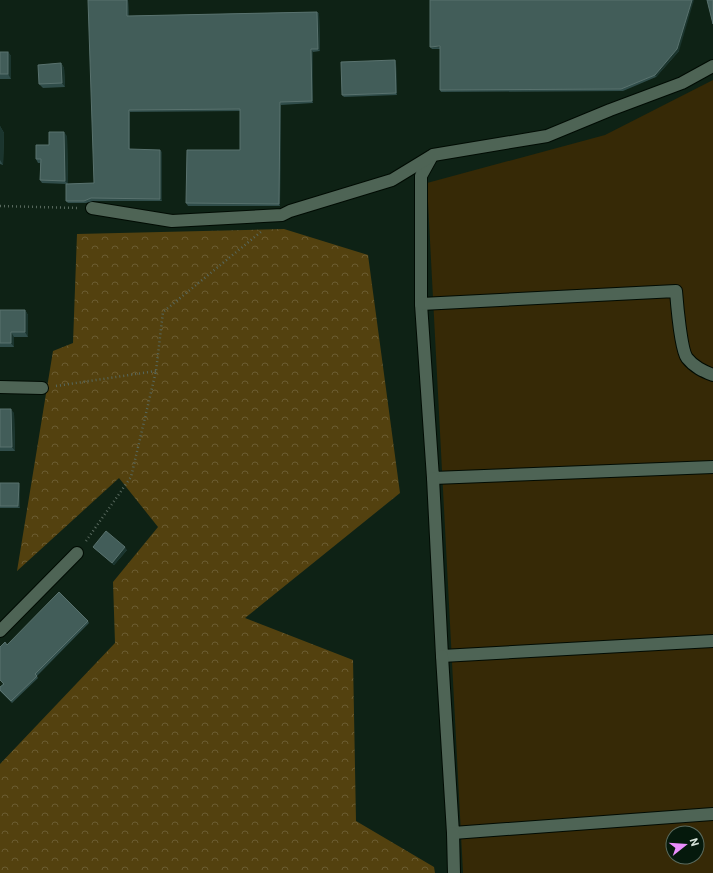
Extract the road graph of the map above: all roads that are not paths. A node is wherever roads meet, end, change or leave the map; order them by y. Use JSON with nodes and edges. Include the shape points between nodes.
{"nodes":[{"id":1,"x":713,"y":66,"type":"edge"},
{"id":2,"x":433,"y":155,"type":"junction"},
{"id":3,"x":92,"y":208,"type":"road end"},
{"id":4,"x":421,"y":304,"type":"junction"},
{"id":5,"x":713,"y":375,"type":"edge"},
{"id":6,"x":0,"y":387,"type":"edge"},
{"id":7,"x":42,"y":388,"type":"road end"},
{"id":8,"x":713,"y":467,"type":"edge"},
{"id":9,"x":433,"y":478,"type":"junction"},
{"id":10,"x":77,"y":553,"type":"road end"},
{"id":11,"x":0,"y":631,"type":"edge"},
{"id":12,"x":713,"y":641,"type":"edge"},
{"id":13,"x":442,"y":656,"type":"junction"},
{"id":14,"x":713,"y":814,"type":"edge"},
{"id":15,"x":452,"y":833,"type":"junction"},
{"id":16,"x":454,"y":873,"type":"edge"}],
"edges":[{"from":1,"to":2,"type":"lane","via":[[682,83],[547,136]]},
{"from":2,"to":3,"type":"lane","via":[[392,180],[282,215],[172,221]]},
{"from":2,"to":4,"type":"lane","via":[[421,176]]},
{"from":4,"to":5,"type":"lane","via":[[676,291],[686,358],[699,370]]},
{"from":4,"to":9,"type":"lane"},
{"from":6,"to":7,"type":"lane"},
{"from":8,"to":9,"type":"lane"},
{"from":9,"to":13,"type":"lane"},
{"from":10,"to":11,"type":"lane"},
{"from":12,"to":13,"type":"lane"},
{"from":13,"to":15,"type":"lane"},
{"from":14,"to":15,"type":"lane"},
{"from":15,"to":16,"type":"lane"}]}
